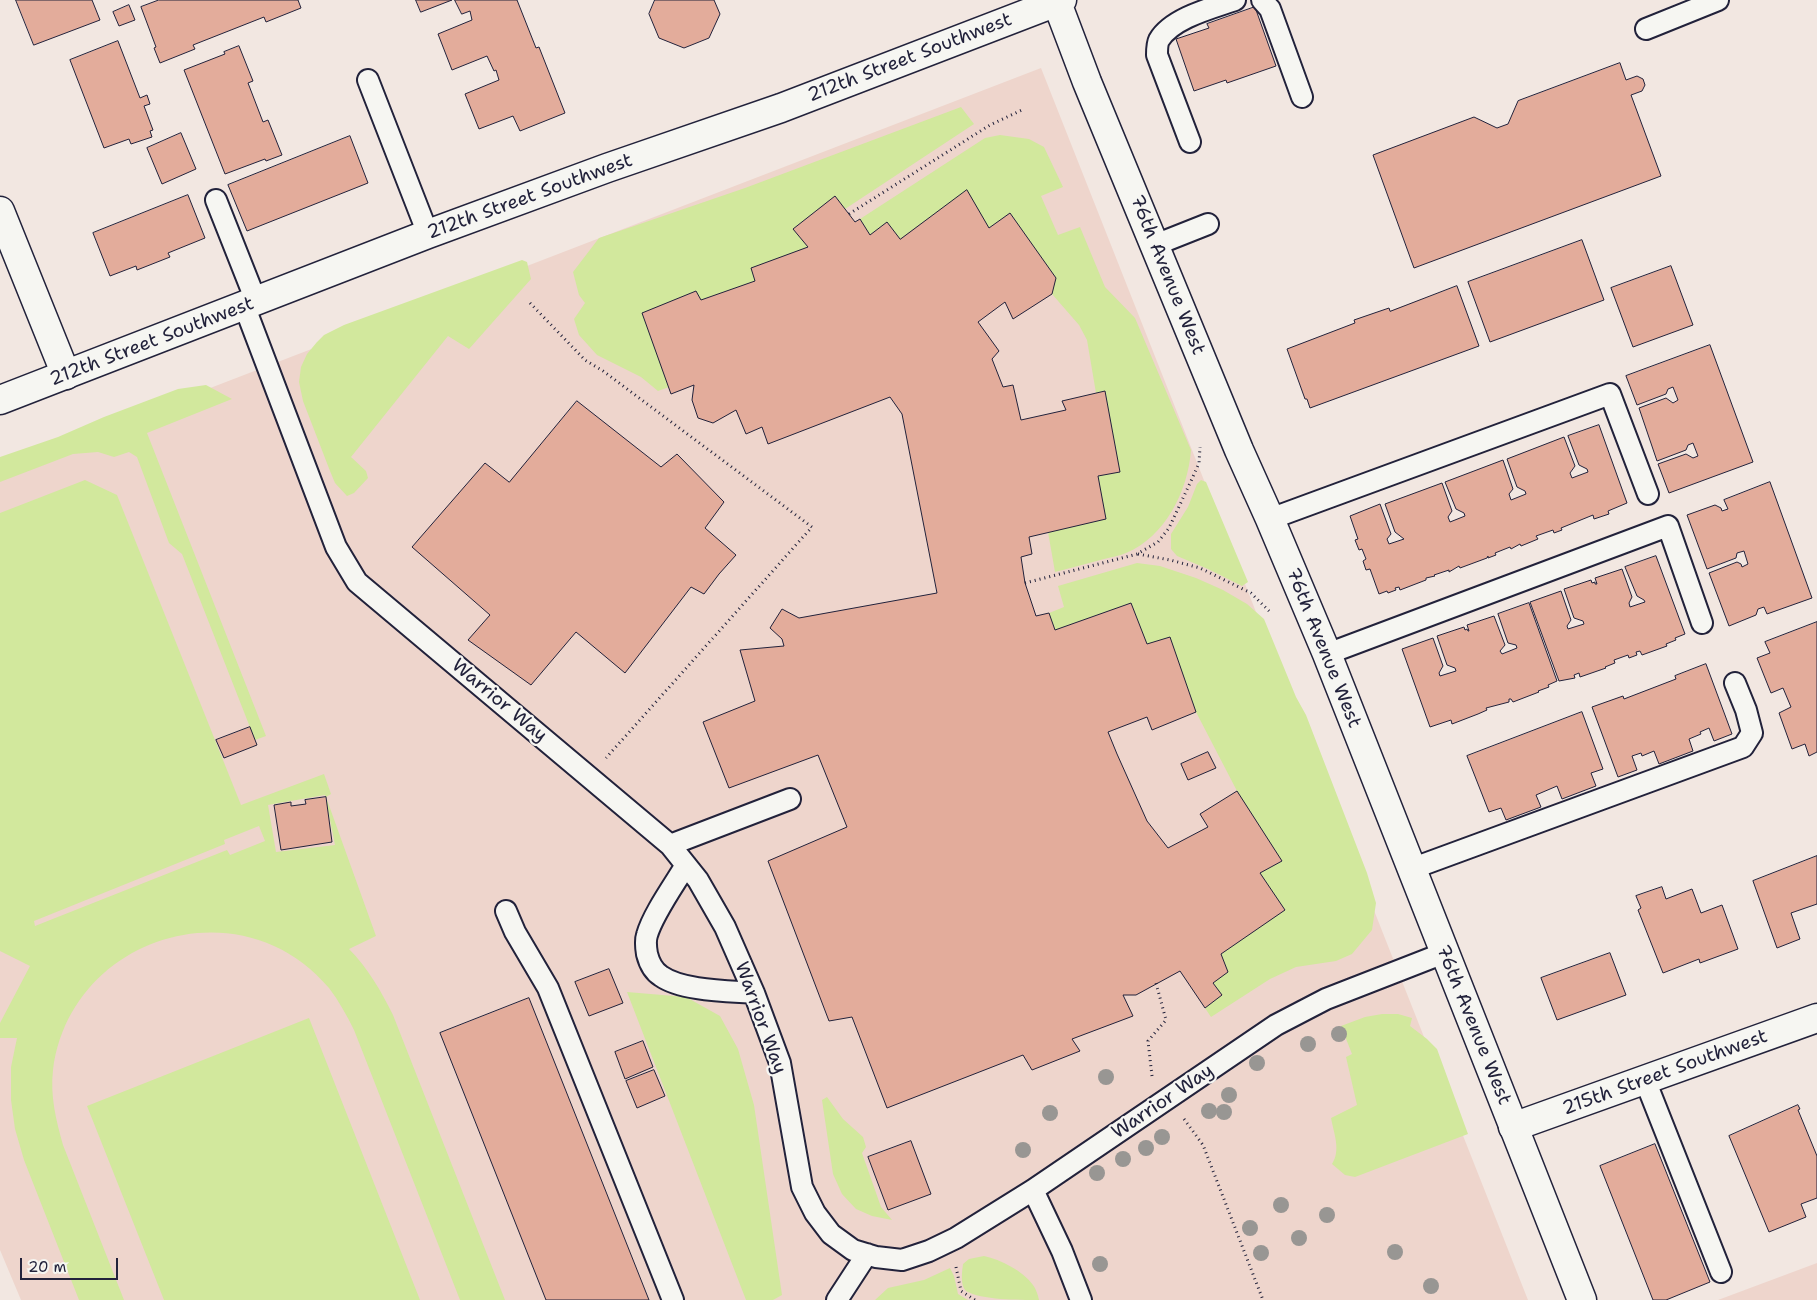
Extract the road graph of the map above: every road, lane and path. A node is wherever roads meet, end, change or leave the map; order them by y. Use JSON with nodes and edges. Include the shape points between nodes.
{"nodes":[{"id":1,"x":1234,"y":0,"type":"edge"},
{"id":2,"x":1262,"y":0,"type":"edge"},
{"id":3,"x":1718,"y":0,"type":"edge"},
{"id":4,"x":1058,"y":1,"type":"edge"},
{"id":5,"x":1646,"y":29,"type":"dead end"},
{"id":6,"x":368,"y":80,"type":"dead end"},
{"id":7,"x":1302,"y":98,"type":"dead end"},
{"id":8,"x":1022,"y":110,"type":"dead end"},
{"id":9,"x":1190,"y":142,"type":"dead end"},
{"id":10,"x":216,"y":200,"type":"dead end"},
{"id":11,"x":0,"y":211,"type":"edge"},
{"id":12,"x":848,"y":214,"type":"dead end"},
{"id":13,"x":1208,"y":224,"type":"dead end"},
{"id":14,"x":428,"y":234,"type":"junction"},
{"id":15,"x":1155,"y":245,"type":"junction"},
{"id":16,"x":250,"y":303,"type":"junction"},
{"id":17,"x":530,"y":304,"type":"dead end"},
{"id":18,"x":66,"y":375,"type":"junction"},
{"id":19,"x":0,"y":400,"type":"edge"},
{"id":20,"x":1200,"y":447,"type":"dead end"},
{"id":21,"x":1648,"y":494,"type":"dead end"},
{"id":22,"x":1270,"y":519,"type":"junction"},
{"id":23,"x":1137,"y":554,"type":"junction"},
{"id":24,"x":1025,"y":584,"type":"dead end"},
{"id":25,"x":1269,"y":611,"type":"dead end"},
{"id":26,"x":1702,"y":623,"type":"dead end"},
{"id":27,"x":1327,"y":654,"type":"junction"},
{"id":28,"x":1735,"y":683,"type":"dead end"},
{"id":29,"x":589,"y":777,"type":"junction"},
{"id":30,"x":790,"y":799,"type":"dead end"},
{"id":31,"x":670,"y":845,"type":"junction"},
{"id":32,"x":686,"y":865,"type":"junction"},
{"id":33,"x":1411,"y":869,"type":"junction"},
{"id":34,"x":506,"y":910,"type":"dead end"},
{"id":35,"x":1444,"y":953,"type":"junction"},
{"id":36,"x":1156,"y":983,"type":"dead end"},
{"id":37,"x":754,"y":993,"type":"junction"},
{"id":38,"x":1817,"y":1018,"type":"edge"},
{"id":39,"x":1645,"y":1080,"type":"junction"},
{"id":40,"x":1170,"y":1098,"type":"junction"},
{"id":41,"x":1513,"y":1128,"type":"junction"},
{"id":42,"x":1033,"y":1190,"type":"junction"},
{"id":43,"x":867,"y":1254,"type":"junction"},
{"id":44,"x":955,"y":1259,"type":"dead end"},
{"id":45,"x":1721,"y":1272,"type":"dead end"},
{"id":46,"x":673,"y":1300,"type":"edge"},
{"id":47,"x":837,"y":1300,"type":"edge"},
{"id":48,"x":975,"y":1300,"type":"edge"},
{"id":49,"x":1081,"y":1300,"type":"edge"},
{"id":50,"x":1263,"y":1300,"type":"edge"},
{"id":51,"x":1582,"y":1300,"type":"edge"}],
"edges":[{"from":1,"to":9,"type":"lane","via":[[1188,18],[1168,30],[1158,41],[1157,55]]},
{"from":2,"to":7,"type":"lane","via":[[1270,9]]},
{"from":3,"to":5,"type":"lane"},
{"from":4,"to":14,"type":"street","name":"212th Street Southwest","via":[[781,108]]},
{"from":4,"to":15,"type":"street","name":"76th Avenue West","via":[[1087,82]]},
{"from":6,"to":14,"type":"lane"},
{"from":8,"to":12,"type":"path","via":[[990,125]]},
{"from":10,"to":16,"type":"lane","name":"Warrior Way"},
{"from":11,"to":18,"type":"street"},
{"from":13,"to":15,"type":"lane"},
{"from":14,"to":16,"type":"street","name":"212th Street Southwest"},
{"from":15,"to":22,"type":"street","name":"76th Avenue West"},
{"from":16,"to":18,"type":"street","name":"212th Street Southwest"},
{"from":16,"to":29,"type":"lane","name":"Warrior Way","via":[[336,547],[357,582]]},
{"from":17,"to":29,"type":"path","via":[[584,360],[812,527]]},
{"from":18,"to":19,"type":"street","name":"212th Street Southwest"},
{"from":20,"to":23,"type":"path","via":[[1199,463],[1169,528],[1158,542]]},
{"from":21,"to":22,"type":"lane","via":[[1610,394]]},
{"from":22,"to":27,"type":"street","name":"76th Avenue West"},
{"from":23,"to":24,"type":"path"},
{"from":23,"to":25,"type":"path","via":[[1200,568],[1251,593]]},
{"from":26,"to":27,"type":"lane","via":[[1668,526]]},
{"from":27,"to":33,"type":"street","name":"76th Avenue West"},
{"from":28,"to":33,"type":"lane","via":[[1752,733],[1743,747]]},
{"from":29,"to":31,"type":"lane","name":"Warrior Way"},
{"from":30,"to":31,"type":"lane"},
{"from":31,"to":32,"type":"lane","name":"Warrior Way"},
{"from":32,"to":37,"type":"lane","name":"Warrior Way","via":[[725,927]]},
{"from":32,"to":37,"type":"lane","via":[[646,936],[649,963],[660,976],[677,984]]},
{"from":33,"to":35,"type":"street","name":"76th Avenue West"},
{"from":34,"to":46,"type":"lane","via":[[515,932],[548,988]]},
{"from":35,"to":40,"type":"lane","name":"Warrior Way","via":[[1326,999],[1285,1020]]},
{"from":35,"to":41,"type":"street","name":"76th Avenue West"},
{"from":36,"to":40,"type":"path","via":[[1166,1020],[1148,1041],[1152,1075]]},
{"from":37,"to":43,"type":"lane","name":"Warrior Way","via":[[780,1063],[802,1187],[815,1214],[831,1234],[853,1250]]},
{"from":38,"to":39,"type":"street","name":"215th Street Southwest"},
{"from":39,"to":41,"type":"street","name":"215th Street Southwest"},
{"from":39,"to":45,"type":"lane"},
{"from":40,"to":42,"type":"lane","name":"Warrior Way"},
{"from":40,"to":50,"type":"path","via":[[1203,1145]]},
{"from":41,"to":51,"type":"street","name":"76th Avenue West"},
{"from":42,"to":43,"type":"lane","name":"Warrior Way","via":[[929,1251],[902,1260]]},
{"from":42,"to":49,"type":"lane"},
{"from":43,"to":47,"type":"lane"},
{"from":44,"to":48,"type":"path","via":[[961,1291]]}]}
